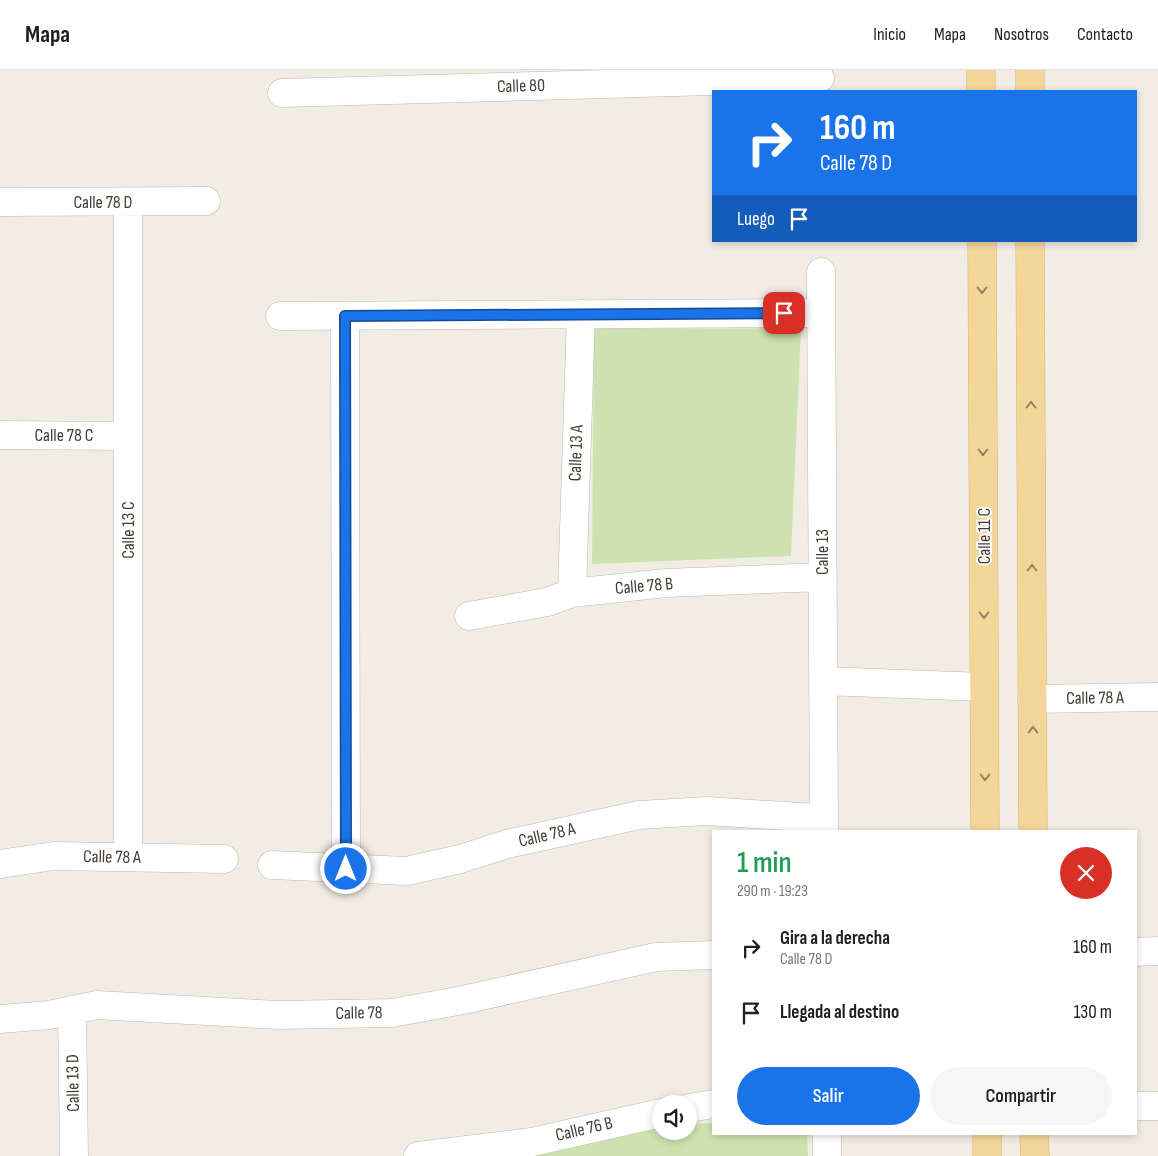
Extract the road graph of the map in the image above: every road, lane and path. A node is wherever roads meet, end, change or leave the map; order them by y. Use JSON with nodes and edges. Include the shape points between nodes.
{"nodes":[{"id":1,"x":981,"y":70,"type":"edge"},
{"id":2,"x":1030,"y":70,"type":"edge"},
{"id":3,"x":343,"y":80,"type":"edge"},
{"id":4,"x":820,"y":80,"type":"edge"},
{"id":5,"x":981,"y":90,"type":"edge"},
{"id":6,"x":1030,"y":90,"type":"edge"},
{"id":7,"x":282,"y":92,"type":"dead end"},
{"id":8,"x":206,"y":201,"type":"dead end"},
{"id":9,"x":0,"y":202,"type":"edge"},
{"id":10,"x":128,"y":202,"type":"junction"},
{"id":11,"x":982,"y":242,"type":"edge"},
{"id":12,"x":1030,"y":242,"type":"edge"},
{"id":13,"x":821,"y":272,"type":"dead end"},
{"id":14,"x":821,"y":312,"type":"junction"},
{"id":15,"x":581,"y":314,"type":"junction"},
{"id":16,"x":280,"y":316,"type":"dead end"},
{"id":17,"x":345,"y":316,"type":"junction"},
{"id":18,"x":0,"y":435,"type":"edge"},
{"id":19,"x":128,"y":436,"type":"junction"},
{"id":20,"x":823,"y":577,"type":"junction"},
{"id":21,"x":572,"y":593,"type":"junction"},
{"id":22,"x":469,"y":616,"type":"dead end"},
{"id":23,"x":823,"y":681,"type":"junction"},
{"id":24,"x":984,"y":687,"type":"junction"},
{"id":25,"x":1158,"y":697,"type":"edge"},
{"id":26,"x":1032,"y":699,"type":"junction"},
{"id":27,"x":824,"y":826,"type":"edge"},
{"id":28,"x":985,"y":830,"type":"edge"},
{"id":29,"x":1033,"y":830,"type":"edge"},
{"id":30,"x":128,"y":857,"type":"junction"},
{"id":31,"x":224,"y":859,"type":"dead end"},
{"id":32,"x":0,"y":864,"type":"edge"},
{"id":33,"x":272,"y":865,"type":"dead end"},
{"id":34,"x":346,"y":869,"type":"junction"},
{"id":35,"x":1158,"y":951,"type":"edge"},
{"id":36,"x":1137,"y":952,"type":"edge"},
{"id":37,"x":712,"y":955,"type":"edge"},
{"id":38,"x":72,"y":1010,"type":"junction"},
{"id":39,"x":0,"y":1019,"type":"edge"},
{"id":40,"x":712,"y":1104,"type":"edge"},
{"id":41,"x":1137,"y":1106,"type":"edge"},
{"id":42,"x":1158,"y":1106,"type":"edge"},
{"id":43,"x":697,"y":1107,"type":"edge"},
{"id":44,"x":652,"y":1114,"type":"edge"},
{"id":45,"x":827,"y":1135,"type":"edge"},
{"id":46,"x":987,"y":1135,"type":"edge"},
{"id":47,"x":1034,"y":1135,"type":"edge"},
{"id":48,"x":74,"y":1156,"type":"edge"},
{"id":49,"x":418,"y":1156,"type":"edge"},
{"id":50,"x":828,"y":1156,"type":"edge"},
{"id":51,"x":987,"y":1156,"type":"edge"},
{"id":52,"x":1035,"y":1156,"type":"edge"}],
"edges":[{"from":1,"to":5,"type":"main road"},
{"from":2,"to":6,"type":"main road"},
{"from":3,"to":4,"type":"street","name":"Calle 80"},
{"from":3,"to":7,"type":"street","name":"Calle 80"},
{"from":8,"to":10,"type":"street","name":"Calle 78 D"},
{"from":9,"to":10,"type":"street","name":"Calle 78 D"},
{"from":10,"to":19,"type":"street","name":"Calle 13 C"},
{"from":11,"to":24,"type":"main road","name":"Calle 11 C","one_way":true},
{"from":26,"to":12,"type":"main road","one_way":true},
{"from":13,"to":14,"type":"street","name":"Calle 13"},
{"from":14,"to":15,"type":"street"},
{"from":14,"to":20,"type":"street","name":"Calle 13"},
{"from":15,"to":17,"type":"street"},
{"from":15,"to":21,"type":"street","name":"Calle 13 A"},
{"from":16,"to":17,"type":"street"},
{"from":17,"to":34,"type":"street"},
{"from":18,"to":19,"type":"street","name":"Calle 78 C"},
{"from":19,"to":30,"type":"street","name":"Calle 13 C"},
{"from":20,"to":21,"type":"street","name":"Calle 78 B","via":[[666,582]]},
{"from":20,"to":23,"type":"street","name":"Calle 13"},
{"from":21,"to":22,"type":"street","name":"Calle 78 B","via":[[547,602]]},
{"from":23,"to":24,"type":"street"},
{"from":23,"to":27,"type":"street","name":"Calle 13"},
{"from":24,"to":28,"type":"main road","name":"Calle 11 C","one_way":true},
{"from":25,"to":26,"type":"street","name":"Calle 78 A"},
{"from":29,"to":26,"type":"main road","one_way":true},
{"from":27,"to":34,"type":"street","name":"Calle 78 A","via":[[816,818],[707,811],[639,816],[507,844],[407,871]]},
{"from":30,"to":31,"type":"street","name":"Calle 78 A"},
{"from":30,"to":32,"type":"street","name":"Calle 78 A","via":[[54,856]]},
{"from":33,"to":34,"type":"street","name":"Calle 78 A"},
{"from":35,"to":36,"type":"street"},
{"from":37,"to":38,"type":"street","name":"Calle 78","via":[[656,957],[462,1000],[392,1012],[278,1015],[97,1005]]},
{"from":38,"to":39,"type":"street","name":"Calle 78"},
{"from":38,"to":48,"type":"street","name":"Calle 13 D"},
{"from":40,"to":43,"type":"street"},
{"from":41,"to":42,"type":"street"},
{"from":44,"to":49,"type":"street","name":"Calle 76 B","via":[[532,1142]]},
{"from":45,"to":50,"type":"street"},
{"from":46,"to":51,"type":"main road"},
{"from":47,"to":52,"type":"main road"}]}
